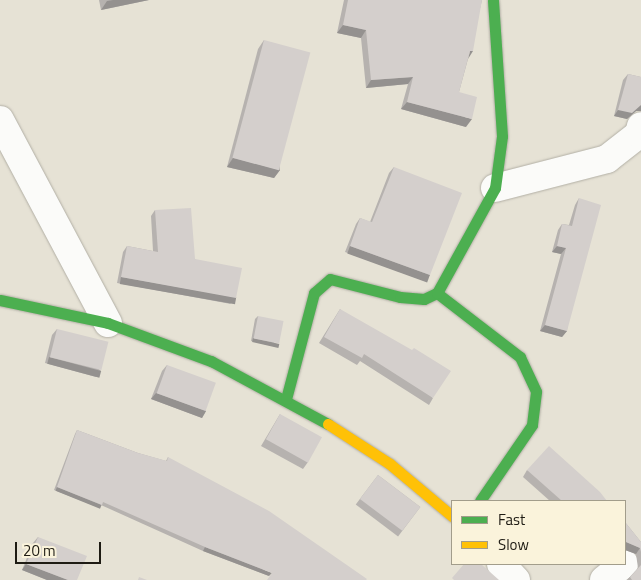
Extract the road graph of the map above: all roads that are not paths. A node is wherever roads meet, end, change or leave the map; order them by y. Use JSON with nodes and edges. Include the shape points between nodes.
{"nodes":[{"id":1,"x":493,"y":0,"type":"edge"},
{"id":2,"x":0,"y":120,"type":"edge"},
{"id":3,"x":641,"y":126,"type":"edge"},
{"id":4,"x":495,"y":188,"type":"junction"},
{"id":5,"x":437,"y":292,"type":"junction"},
{"id":6,"x":0,"y":300,"type":"edge"},
{"id":7,"x":108,"y":324,"type":"junction"},
{"id":8,"x":286,"y":398,"type":"junction"},
{"id":9,"x":481,"y":500,"type":"edge"},
{"id":10,"x":451,"y":515,"type":"edge"},
{"id":11,"x":641,"y":551,"type":"edge"},
{"id":12,"x":626,"y":563,"type":"edge"},
{"id":13,"x":502,"y":565,"type":"edge"},
{"id":14,"x":624,"y":565,"type":"edge"},
{"id":15,"x":516,"y":580,"type":"edge"},
{"id":16,"x":604,"y":580,"type":"edge"}],
"edges":[{"from":1,"to":4,"type":"street","via":[[502,136]]},
{"from":2,"to":7,"type":"street"},
{"from":3,"to":4,"type":"street","via":[[639,134],[607,159]]},
{"from":4,"to":5,"type":"street"},
{"from":5,"to":8,"type":"street","via":[[424,299],[400,297],[330,279],[314,293]]},
{"from":5,"to":9,"type":"street","via":[[520,358],[536,392],[532,425]]},
{"from":6,"to":7,"type":"street"},
{"from":7,"to":8,"type":"street","via":[[211,361]]},
{"from":8,"to":10,"type":"street","via":[[390,464]]},
{"from":11,"to":12,"type":"street"},
{"from":13,"to":15,"type":"street"},
{"from":14,"to":16,"type":"street"}]}
